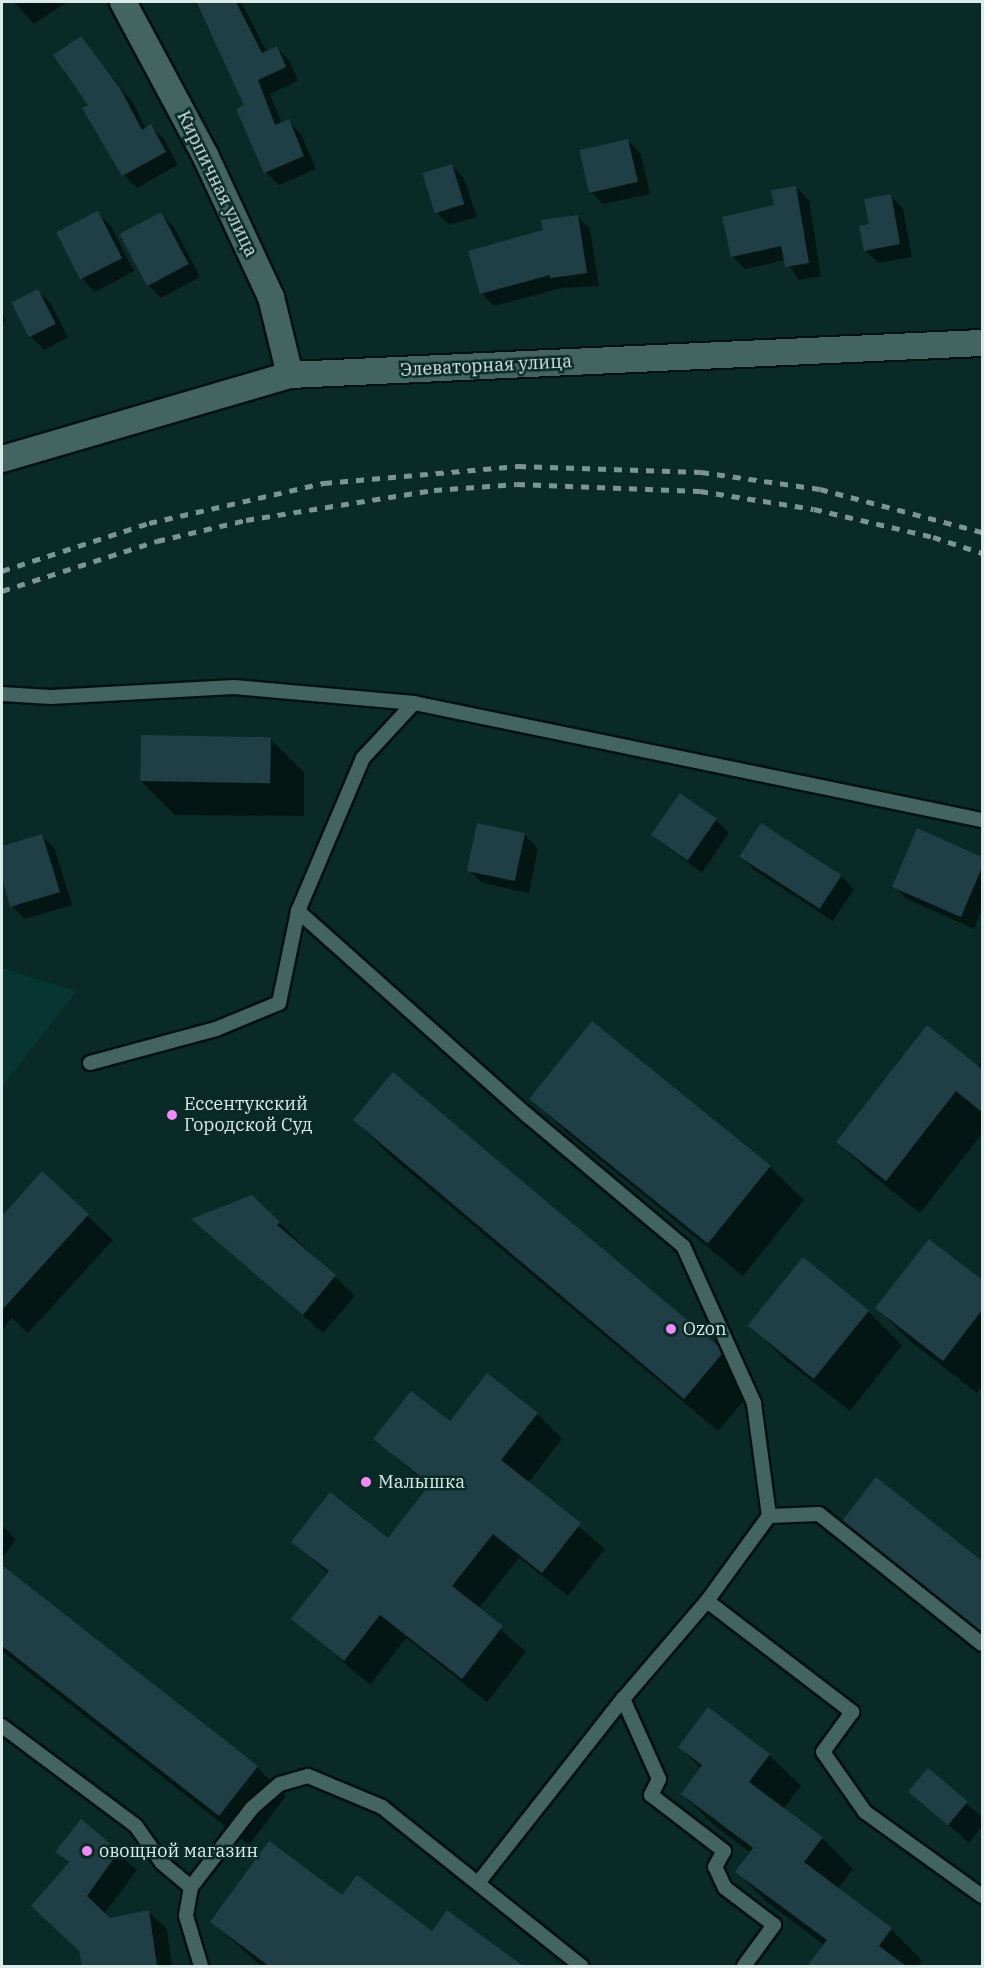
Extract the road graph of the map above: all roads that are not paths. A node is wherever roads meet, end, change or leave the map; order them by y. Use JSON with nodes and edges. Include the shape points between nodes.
{"nodes":[{"id":1,"x":123,"y":2,"type":"edge"},
{"id":2,"x":982,"y":343,"type":"edge"},
{"id":3,"x":290,"y":375,"type":"junction"},
{"id":4,"x":2,"y":459,"type":"edge"},
{"id":5,"x":2,"y":694,"type":"edge"},
{"id":6,"x":414,"y":703,"type":"junction"},
{"id":7,"x":982,"y":820,"type":"edge"},
{"id":8,"x":298,"y":911,"type":"junction"},
{"id":9,"x":90,"y":1063,"type":"dead end"},
{"id":10,"x":769,"y":1516,"type":"junction"},
{"id":11,"x":707,"y":1601,"type":"junction"},
{"id":12,"x":982,"y":1644,"type":"edge"},
{"id":13,"x":623,"y":1699,"type":"junction"},
{"id":14,"x":2,"y":1726,"type":"edge"},
{"id":15,"x":478,"y":1883,"type":"junction"},
{"id":16,"x":191,"y":1887,"type":"junction"},
{"id":17,"x":982,"y":1896,"type":"edge"},
{"id":18,"x":201,"y":1966,"type":"edge"},
{"id":19,"x":581,"y":1966,"type":"edge"},
{"id":20,"x":744,"y":1966,"type":"edge"}],
"edges":[{"from":1,"to":3,"type":"street","name":"Кирпичная улица","via":[[205,155],[271,297]]},
{"from":2,"to":3,"type":"street","name":"Элеваторная улица"},
{"from":3,"to":4,"type":"street","name":"Элеваторная улица"},
{"from":5,"to":6,"type":"lane","via":[[51,697],[234,687]]},
{"from":6,"to":7,"type":"lane"},
{"from":6,"to":8,"type":"lane","via":[[363,758]]},
{"from":8,"to":9,"type":"lane","via":[[279,1003],[216,1029]]},
{"from":8,"to":10,"type":"lane","via":[[528,1116],[683,1246],[754,1403]]},
{"from":10,"to":11,"type":"lane"},
{"from":10,"to":12,"type":"lane","via":[[819,1514]]},
{"from":11,"to":13,"type":"lane"},
{"from":11,"to":17,"type":"lane","via":[[852,1712],[823,1752],[865,1812]]},
{"from":13,"to":15,"type":"lane"},
{"from":13,"to":20,"type":"lane","via":[[659,1779],[651,1795],[724,1851],[715,1867],[725,1888],[774,1925]]},
{"from":14,"to":16,"type":"lane","via":[[136,1826],[162,1863]]},
{"from":15,"to":16,"type":"lane","via":[[382,1807],[308,1776],[280,1784],[252,1808]]},
{"from":15,"to":19,"type":"lane"},
{"from":16,"to":18,"type":"lane","via":[[186,1916]]}]}
